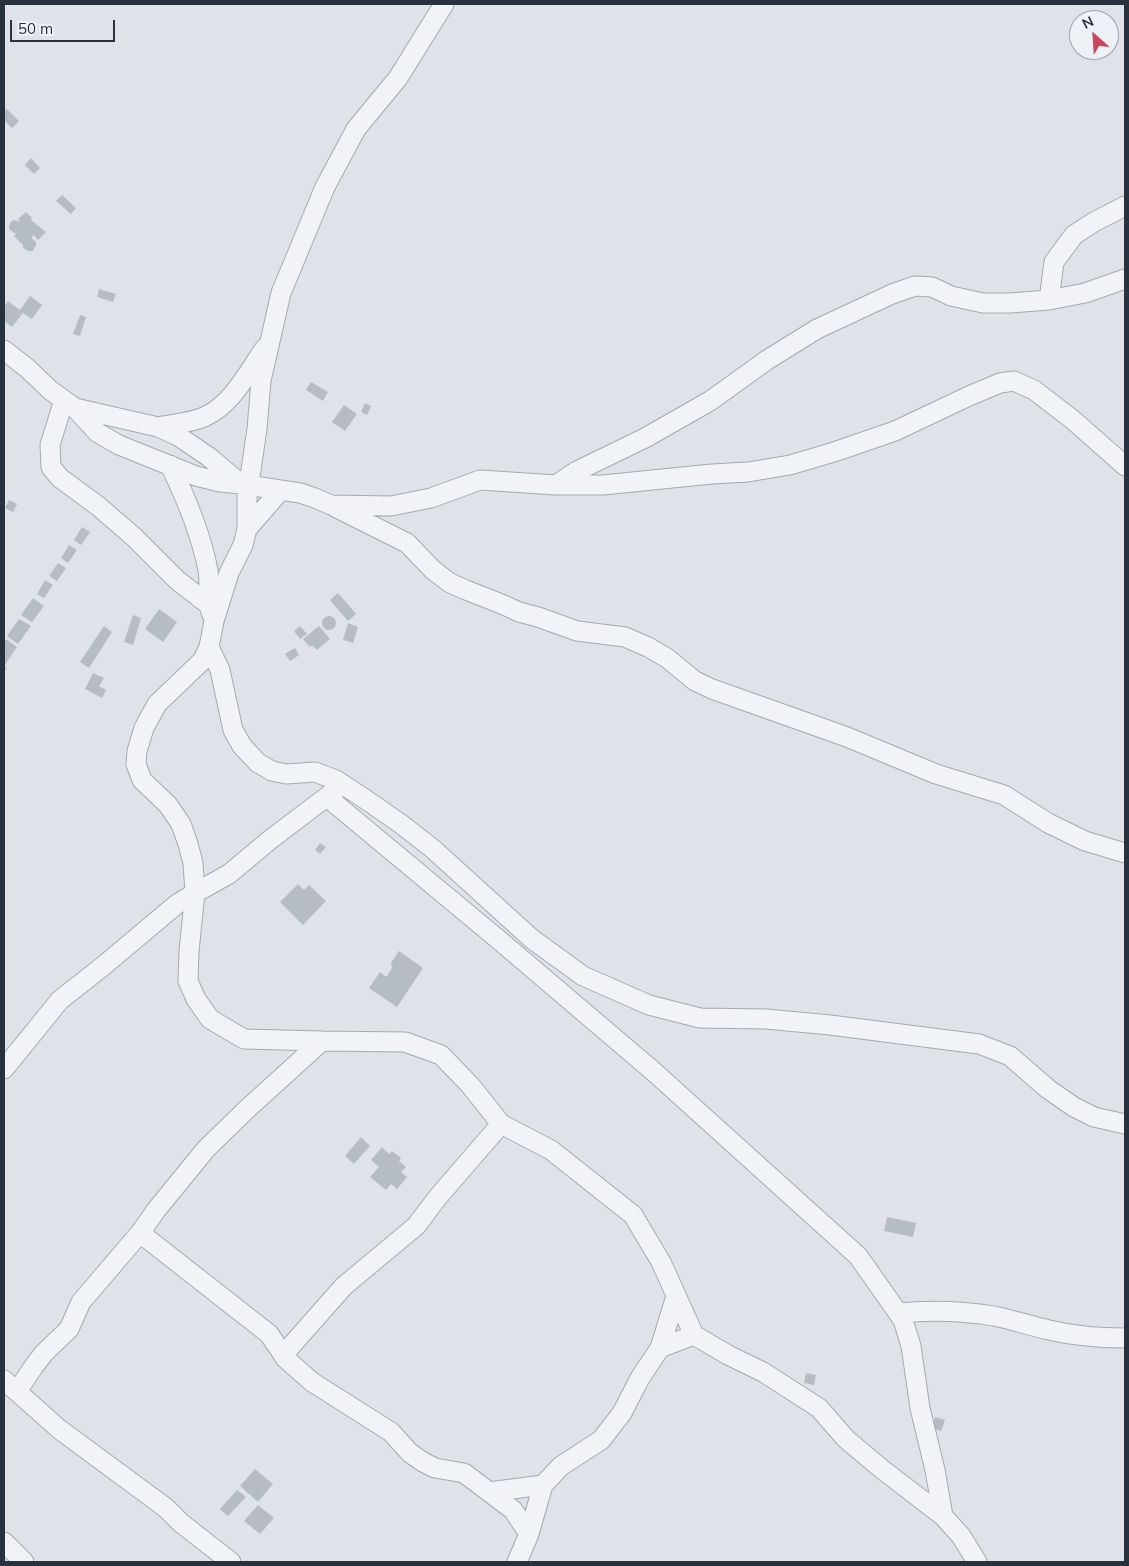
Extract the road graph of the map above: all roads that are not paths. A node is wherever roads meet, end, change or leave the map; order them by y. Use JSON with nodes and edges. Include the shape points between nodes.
{"nodes":[{"id":1,"x":444,"y":4,"type":"edge"},
{"id":2,"x":1125,"y":206,"type":"edge"},
{"id":3,"x":1125,"y":279,"type":"edge"},
{"id":4,"x":1049,"y":300,"type":"junction"},
{"id":5,"x":270,"y":340,"type":"junction"},
{"id":6,"x":4,"y":350,"type":"edge"},
{"id":7,"x":69,"y":404,"type":"junction"},
{"id":8,"x":158,"y":427,"type":"junction"},
{"id":9,"x":170,"y":465,"type":"junction"},
{"id":10,"x":1125,"y":466,"type":"edge"},
{"id":11,"x":245,"y":485,"type":"junction"},
{"id":12,"x":556,"y":485,"type":"junction"},
{"id":13,"x":280,"y":491,"type":"junction"},
{"id":14,"x":331,"y":505,"type":"junction"},
{"id":15,"x":247,"y":529,"type":"junction"},
{"id":16,"x":211,"y":613,"type":"junction"},
{"id":17,"x":209,"y":647,"type":"junction"},
{"id":18,"x":343,"y":785,"type":"junction"},
{"id":19,"x":327,"y":797,"type":"junction"},
{"id":20,"x":1125,"y":853,"type":"edge"},
{"id":21,"x":195,"y":893,"type":"junction"},
{"id":22,"x":322,"y":1041,"type":"junction"},
{"id":23,"x":4,"y":1069,"type":"edge"},
{"id":24,"x":501,"y":1124,"type":"junction"},
{"id":25,"x":1125,"y":1124,"type":"edge"},
{"id":26,"x":140,"y":1233,"type":"junction"},
{"id":27,"x":676,"y":1296,"type":"junction"},
{"id":28,"x":899,"y":1314,"type":"junction"},
{"id":29,"x":694,"y":1335,"type":"junction"},
{"id":30,"x":1125,"y":1338,"type":"edge"},
{"id":31,"x":660,"y":1348,"type":"junction"},
{"id":32,"x":283,"y":1355,"type":"junction"},
{"id":33,"x":11,"y":1385,"type":"edge"},
{"id":34,"x":542,"y":1485,"type":"junction"},
{"id":35,"x":489,"y":1492,"type":"junction"},
{"id":36,"x":943,"y":1516,"type":"junction"},
{"id":37,"x":529,"y":1534,"type":"junction"},
{"id":38,"x":4,"y":1542,"type":"edge"},
{"id":39,"x":24,"y":1562,"type":"edge"},
{"id":40,"x":231,"y":1562,"type":"edge"},
{"id":41,"x":517,"y":1562,"type":"edge"},
{"id":42,"x":977,"y":1562,"type":"edge"}],
"edges":[{"from":1,"to":5,"type":"street","via":[[398,78],[356,129],[325,187],[281,293]]},
{"from":2,"to":4,"type":"street","via":[[1074,235],[1054,262]]},
{"from":3,"to":4,"type":"street","via":[[1085,293]]},
{"from":4,"to":12,"type":"street","via":[[983,303],[951,296],[932,287],[915,286],[892,294],[817,329],[710,401]]},
{"from":5,"to":8,"type":"street","via":[[222,406],[202,418]]},
{"from":5,"to":11,"type":"street"},
{"from":6,"to":7,"type":"street"},
{"from":7,"to":8,"type":"street"},
{"from":7,"to":9,"type":"street","via":[[109,440]]},
{"from":7,"to":16,"type":"street","via":[[50,445],[51,466],[60,478],[134,537]]},
{"from":8,"to":11,"type":"street","via":[[178,436]]},
{"from":9,"to":11,"type":"street","via":[[196,476]]},
{"from":9,"to":16,"type":"street","via":[[196,528],[208,572]]},
{"from":10,"to":12,"type":"street","via":[[1034,390],[1014,381],[969,396],[894,431],[790,465],[603,485]]},
{"from":11,"to":13,"type":"street"},
{"from":11,"to":15,"type":"street"},
{"from":12,"to":14,"type":"street","via":[[480,480],[431,498],[391,506]]},
{"from":13,"to":14,"type":"street","via":[[300,493]]},
{"from":13,"to":15,"type":"street"},
{"from":14,"to":20,"type":"street","via":[[407,543],[450,583],[519,612],[577,631],[625,637],[667,658],[695,681],[712,689],[846,737],[936,774],[1004,795],[1085,841]]},
{"from":15,"to":16,"type":"street","via":[[243,546]]},
{"from":16,"to":17,"type":"street"},
{"from":17,"to":18,"type":"street","via":[[220,670],[233,730],[258,763],[286,774],[315,772]]},
{"from":17,"to":21,"type":"street","via":[[203,660],[157,704],[144,728],[136,764],[142,780],[168,805],[181,824],[193,863]]},
{"from":18,"to":19,"type":"street"},
{"from":18,"to":25,"type":"street","via":[[433,849],[545,950],[583,976],[610,989],[649,1005],[700,1018],[766,1019],[979,1044],[1010,1056],[1074,1107],[1094,1117]]},
{"from":19,"to":21,"type":"street","via":[[229,874]]},
{"from":19,"to":28,"type":"street","via":[[653,1071],[761,1167],[858,1256]]},
{"from":21,"to":22,"type":"street","via":[[188,981],[210,1019],[244,1039]]},
{"from":21,"to":23,"type":"street","via":[[177,904],[60,1000]]},
{"from":22,"to":24,"type":"street","via":[[405,1042],[440,1055],[470,1085]]},
{"from":22,"to":26,"type":"street","via":[[206,1149]]},
{"from":24,"to":27,"type":"street","via":[[551,1150],[633,1215],[661,1262]]},
{"from":24,"to":32,"type":"street","via":[[416,1226],[344,1286]]},
{"from":26,"to":32,"type":"street","via":[[269,1334]]},
{"from":26,"to":33,"type":"street","via":[[81,1302],[69,1329]]},
{"from":27,"to":29,"type":"street"},
{"from":27,"to":31,"type":"street"},
{"from":28,"to":30,"type":"street","via":[[945,1311],[993,1316],[1098,1338]]},
{"from":28,"to":36,"type":"street","via":[[911,1346],[920,1408]]},
{"from":29,"to":31,"type":"street"},
{"from":29,"to":36,"type":"street","via":[[763,1372],[819,1408],[846,1438]]},
{"from":31,"to":34,"type":"street","via":[[622,1413],[601,1440],[561,1466]]},
{"from":32,"to":35,"type":"street","via":[[312,1382],[391,1432],[423,1462],[464,1474]]},
{"from":33,"to":40,"type":"street","via":[[59,1429],[166,1508]]},
{"from":34,"to":35,"type":"street"},
{"from":34,"to":37,"type":"street"},
{"from":35,"to":37,"type":"street","via":[[513,1510]]},
{"from":36,"to":42,"type":"street","via":[[961,1536]]},
{"from":37,"to":41,"type":"street"},
{"from":38,"to":39,"type":"street"}]}
